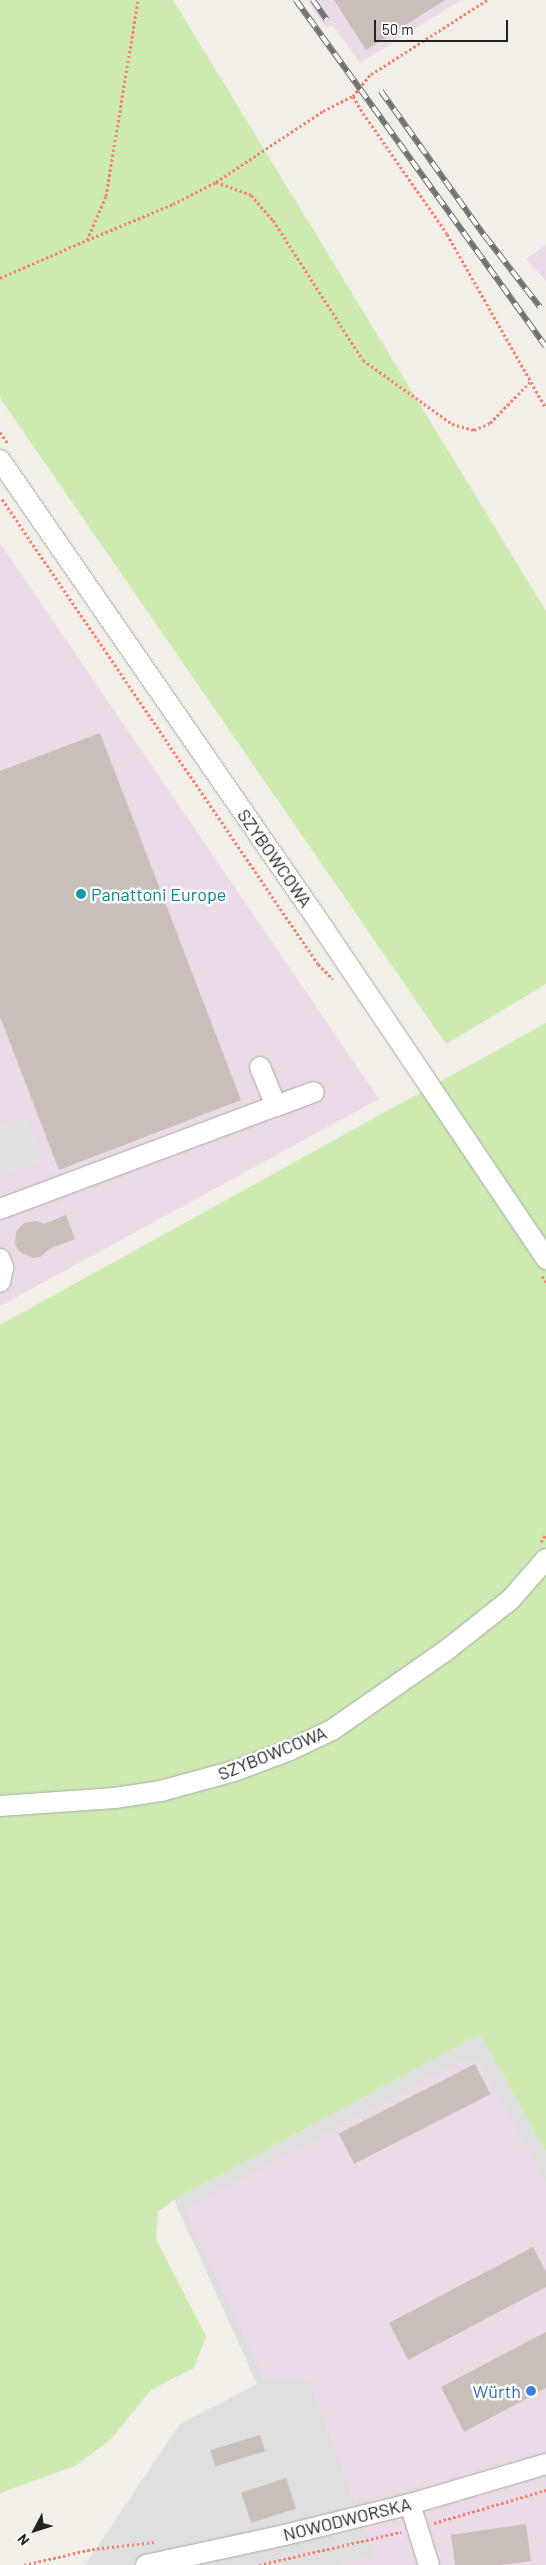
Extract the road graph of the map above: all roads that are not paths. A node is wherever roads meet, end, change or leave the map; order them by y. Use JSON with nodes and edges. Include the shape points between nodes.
{"nodes":[{"id":1,"x":0,"y":460,"type":"edge"},
{"id":2,"x":260,"y":1067,"type":"dead end"},
{"id":3,"x":314,"y":1092,"type":"dead end"},
{"id":4,"x":276,"y":1106,"type":"junction"},
{"id":5,"x":0,"y":1209,"type":"edge"},
{"id":6,"x":0,"y":1259,"type":"edge"},
{"id":7,"x":546,"y":1259,"type":"edge"},
{"id":8,"x":0,"y":1282,"type":"edge"},
{"id":9,"x":541,"y":1554,"type":"edge"},
{"id":10,"x":0,"y":1806,"type":"edge"},
{"id":11,"x":546,"y":2464,"type":"edge"},
{"id":12,"x":410,"y":2504,"type":"junction"},
{"id":13,"x":146,"y":2565,"type":"edge"},
{"id":14,"x":428,"y":2565,"type":"edge"}],
"edges":[{"from":1,"to":7,"type":"street","name":"SZYBOWCOWA","via":[[315,916]]},
{"from":2,"to":4,"type":"street"},
{"from":3,"to":4,"type":"street"},
{"from":4,"to":5,"type":"street"},
{"from":6,"to":8,"type":"street","via":[[3,1267]]},
{"from":9,"to":10,"type":"street","name":"SZYBOWCOWA","via":[[511,1599],[483,1624],[332,1730],[290,1750],[237,1770],[161,1791],[115,1798]]},
{"from":11,"to":12,"type":"street","name":"NOWODWORSKA"},
{"from":12,"to":13,"type":"street","name":"NOWODWORSKA"},
{"from":12,"to":14,"type":"street"}]}
